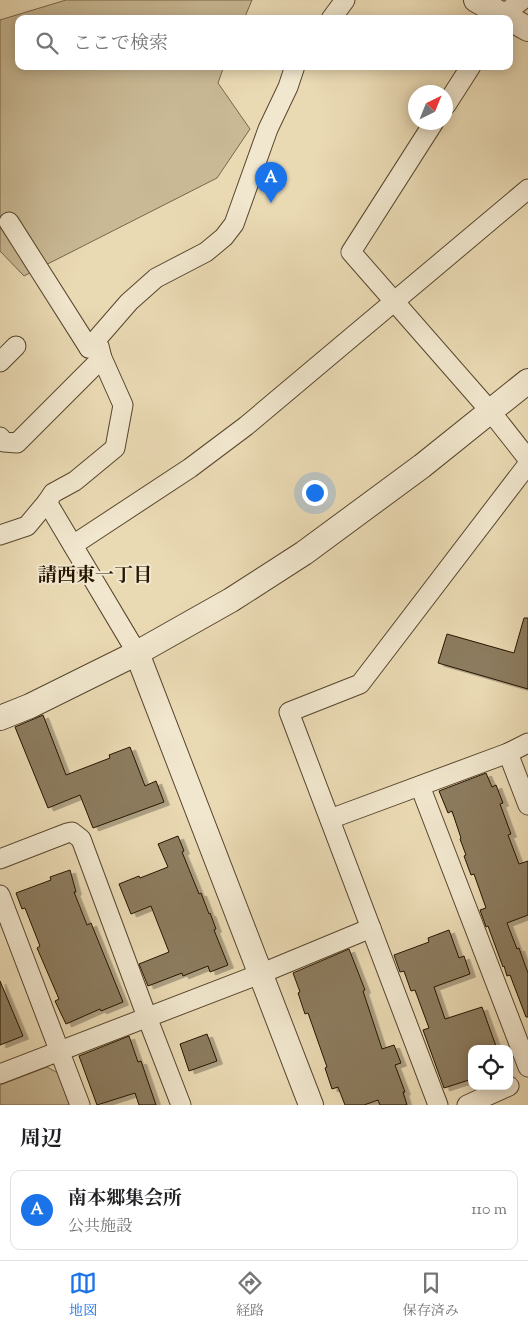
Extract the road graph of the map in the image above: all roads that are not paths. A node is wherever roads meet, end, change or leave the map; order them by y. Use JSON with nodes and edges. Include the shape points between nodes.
{"nodes":[{"id":1,"x":345,"y":0,"type":"edge"},
{"id":2,"x":476,"y":0,"type":"edge"},
{"id":3,"x":522,"y":0,"type":"edge"},
{"id":4,"x":334,"y":15,"type":"edge"},
{"id":5,"x":499,"y":15,"type":"edge"},
{"id":6,"x":504,"y":15,"type":"edge"},
{"id":7,"x":513,"y":22,"type":"edge"},
{"id":8,"x":528,"y":29,"type":"edge"},
{"id":9,"x":294,"y":70,"type":"edge"},
{"id":10,"x":468,"y":70,"type":"edge"},
{"id":11,"x":453,"y":94,"type":"edge"},
{"id":12,"x":429,"y":130,"type":"edge"},
{"id":13,"x":528,"y":189,"type":"edge"},
{"id":14,"x":9,"y":222,"type":"dead end"},
{"id":15,"x":394,"y":302,"type":"junction"},
{"id":16,"x":16,"y":346,"type":"dead end"},
{"id":17,"x":96,"y":353,"type":"junction"},
{"id":18,"x":0,"y":362,"type":"edge"},
{"id":19,"x":528,"y":380,"type":"edge"},
{"id":20,"x":490,"y":412,"type":"junction"},
{"id":21,"x":0,"y":437,"type":"edge"},
{"id":22,"x":528,"y":459,"type":"edge"},
{"id":23,"x":528,"y":464,"type":"edge"},
{"id":24,"x":47,"y":502,"type":"junction"},
{"id":25,"x":0,"y":535,"type":"edge"},
{"id":26,"x":73,"y":546,"type":"junction"},
{"id":27,"x":137,"y":653,"type":"junction"},
{"id":28,"x":0,"y":718,"type":"edge"},
{"id":29,"x":528,"y":744,"type":"edge"},
{"id":30,"x":508,"y":753,"type":"junction"},
{"id":31,"x":420,"y":786,"type":"junction"},
{"id":32,"x":528,"y":805,"type":"edge"},
{"id":33,"x":330,"y":819,"type":"junction"},
{"id":34,"x":0,"y":859,"type":"edge"},
{"id":35,"x":0,"y":895,"type":"edge"},
{"id":36,"x":371,"y":928,"type":"junction"},
{"id":37,"x":260,"y":974,"type":"junction"},
{"id":38,"x":147,"y":1017,"type":"junction"},
{"id":39,"x":59,"y":1051,"type":"junction"},
{"id":40,"x":528,"y":1067,"type":"edge"},
{"id":41,"x":0,"y":1074,"type":"edge"},
{"id":42,"x":528,"y":1078,"type":"edge"},
{"id":43,"x":513,"y":1084,"type":"edge"},
{"id":44,"x":500,"y":1090,"type":"edge"},
{"id":45,"x":80,"y":1105,"type":"edge"},
{"id":46,"x":181,"y":1105,"type":"edge"},
{"id":47,"x":311,"y":1105,"type":"edge"},
{"id":48,"x":438,"y":1105,"type":"edge"},
{"id":49,"x":467,"y":1105,"type":"edge"}],
"edges":[{"from":1,"to":4,"type":"street"},
{"from":2,"to":5,"type":"street"},
{"from":3,"to":6,"type":"street"},
{"from":7,"to":8,"type":"street"},
{"from":9,"to":17,"type":"street","via":[[268,129],[234,224],[206,252],[156,278],[129,302]]},
{"from":10,"to":11,"type":"street"},
{"from":12,"to":15,"type":"street","via":[[351,252]]},
{"from":13,"to":15,"type":"street"},
{"from":14,"to":17,"type":"street"},
{"from":15,"to":20,"type":"street"},
{"from":15,"to":26,"type":"street","via":[[246,426],[190,468]]},
{"from":16,"to":18,"type":"street"},
{"from":17,"to":21,"type":"street","via":[[17,443],[4,442]]},
{"from":17,"to":24,"type":"street","via":[[123,406],[115,448],[75,481],[53,492]]},
{"from":19,"to":20,"type":"street"},
{"from":20,"to":22,"type":"street"},
{"from":20,"to":27,"type":"street","via":[[304,553]]},
{"from":23,"to":33,"type":"street","via":[[360,684],[289,712]]},
{"from":24,"to":25,"type":"street","via":[[27,526]]},
{"from":24,"to":26,"type":"street"},
{"from":26,"to":27,"type":"street"},
{"from":27,"to":28,"type":"street"},
{"from":27,"to":37,"type":"street"},
{"from":29,"to":30,"type":"street"},
{"from":30,"to":31,"type":"street"},
{"from":30,"to":32,"type":"street"},
{"from":31,"to":33,"type":"street"},
{"from":31,"to":40,"type":"street"},
{"from":33,"to":36,"type":"street"},
{"from":34,"to":38,"type":"street","via":[[67,833],[72,832],[81,839]]},
{"from":35,"to":39,"type":"street"},
{"from":36,"to":37,"type":"street"},
{"from":36,"to":48,"type":"street"},
{"from":37,"to":38,"type":"street"},
{"from":37,"to":47,"type":"street"},
{"from":38,"to":39,"type":"street"},
{"from":38,"to":46,"type":"street"},
{"from":39,"to":41,"type":"street"},
{"from":39,"to":45,"type":"street"},
{"from":42,"to":43,"type":"street"},
{"from":44,"to":49,"type":"street"}]}
